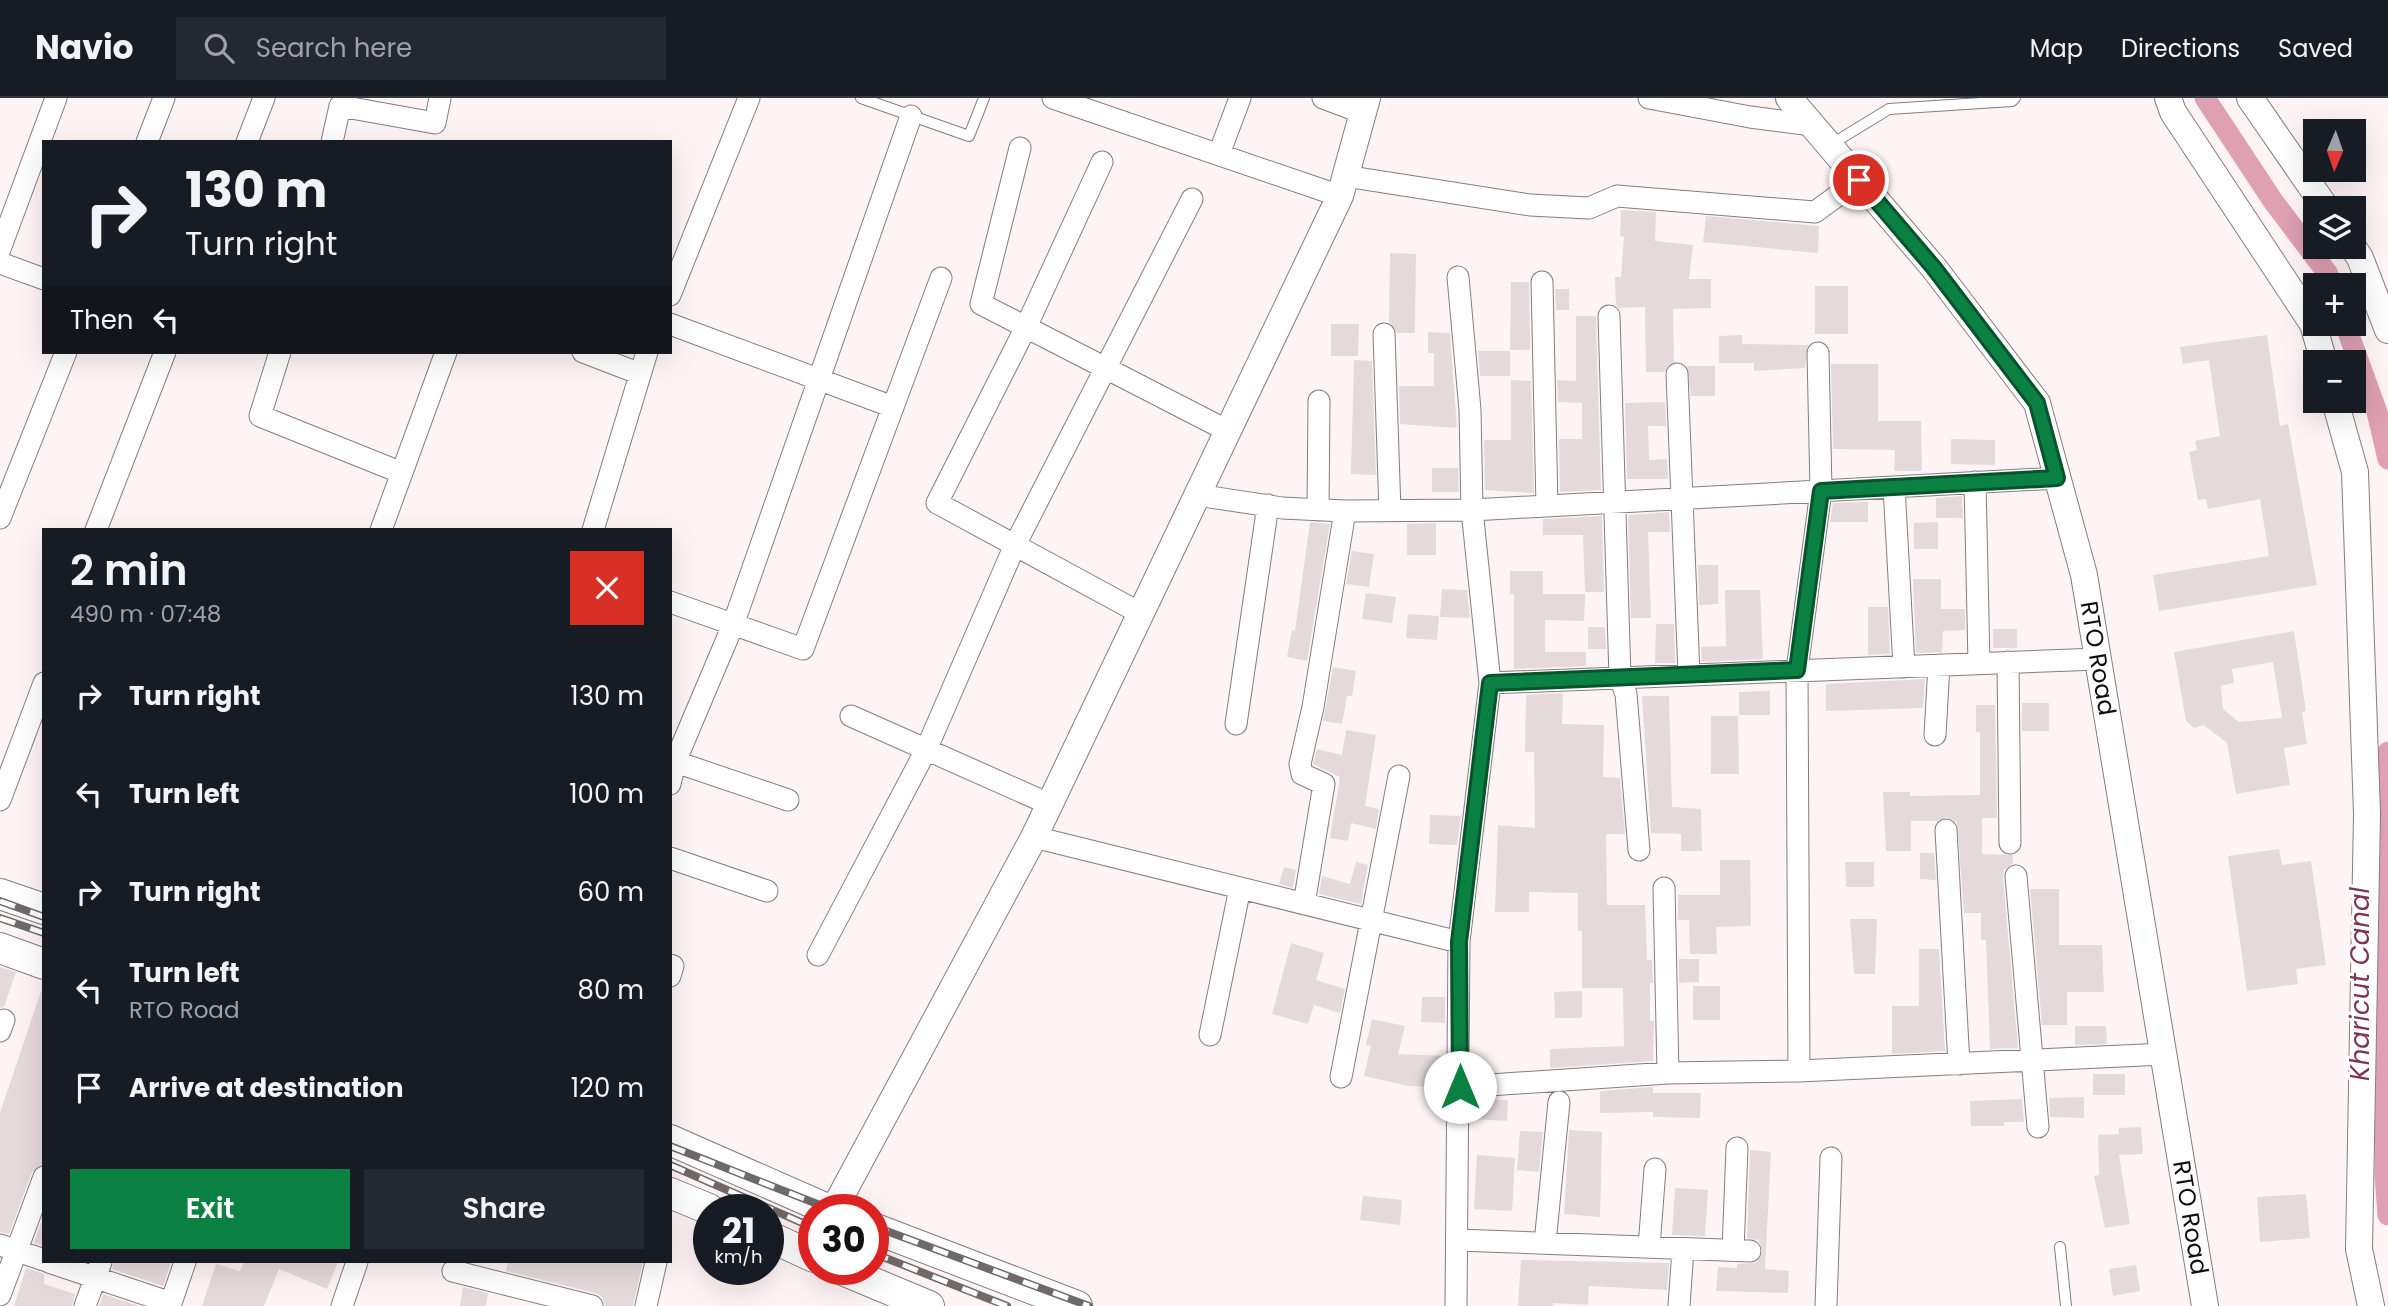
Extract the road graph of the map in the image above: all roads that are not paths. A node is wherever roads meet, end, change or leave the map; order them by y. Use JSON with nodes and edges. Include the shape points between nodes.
{"nodes":[{"id":1,"x":56,"y":98,"type":"edge"},
{"id":2,"x":164,"y":98,"type":"edge"},
{"id":3,"x":264,"y":98,"type":"edge"},
{"id":4,"x":440,"y":98,"type":"edge"},
{"id":5,"x":861,"y":98,"type":"edge"},
{"id":6,"x":984,"y":98,"type":"edge"},
{"id":7,"x":1053,"y":98,"type":"edge"},
{"id":8,"x":1240,"y":98,"type":"edge"},
{"id":9,"x":1323,"y":98,"type":"edge"},
{"id":10,"x":1649,"y":98,"type":"edge"},
{"id":11,"x":1789,"y":98,"type":"edge"},
{"id":12,"x":2015,"y":98,"type":"edge"},
{"id":13,"x":2168,"y":98,"type":"edge"},
{"id":14,"x":2250,"y":98,"type":"edge"},
{"id":15,"x":744,"y":99,"type":"edge"},
{"id":16,"x":1365,"y":106,"type":"edge"},
{"id":17,"x":911,"y":116,"type":"junction"},
{"id":18,"x":1812,"y":125,"type":"junction"},
{"id":19,"x":434,"y":132,"type":"edge"},
{"id":20,"x":148,"y":140,"type":"edge"},
{"id":21,"x":248,"y":140,"type":"edge"},
{"id":22,"x":332,"y":140,"type":"edge"},
{"id":23,"x":1830,"y":145,"type":"junction"},
{"id":24,"x":1020,"y":148,"type":"dead end"},
{"id":25,"x":1219,"y":154,"type":"junction"},
{"id":26,"x":1102,"y":162,"type":"dead end"},
{"id":27,"x":1859,"y":180,"type":"junction"},
{"id":28,"x":1343,"y":186,"type":"junction"},
{"id":29,"x":2318,"y":196,"type":"edge"},
{"id":30,"x":1192,"y":199,"type":"dead end"},
{"id":31,"x":0,"y":248,"type":"edge"},
{"id":32,"x":2360,"y":259,"type":"edge"},
{"id":33,"x":0,"y":263,"type":"edge"},
{"id":34,"x":1458,"y":277,"type":"dead end"},
{"id":35,"x":42,"y":278,"type":"edge"},
{"id":36,"x":941,"y":278,"type":"dead end"},
{"id":37,"x":1542,"y":282,"type":"dead end"},
{"id":38,"x":672,"y":290,"type":"edge"},
{"id":39,"x":1609,"y":316,"type":"dead end"},
{"id":40,"x":672,"y":325,"type":"edge"},
{"id":41,"x":1027,"y":327,"type":"junction"},
{"id":42,"x":2388,"y":330,"type":"edge"},
{"id":43,"x":1384,"y":334,"type":"dead end"},
{"id":44,"x":2321,"y":350,"type":"edge"},
{"id":45,"x":65,"y":354,"type":"edge"},
{"id":46,"x":164,"y":354,"type":"edge"},
{"id":47,"x":279,"y":354,"type":"edge"},
{"id":48,"x":445,"y":354,"type":"edge"},
{"id":49,"x":588,"y":354,"type":"edge"},
{"id":50,"x":646,"y":354,"type":"edge"},
{"id":51,"x":1818,"y":354,"type":"dead end"},
{"id":52,"x":1107,"y":369,"type":"junction"},
{"id":53,"x":638,"y":373,"type":"junction"},
{"id":54,"x":1677,"y":374,"type":"dead end"},
{"id":55,"x":818,"y":379,"type":"junction"},
{"id":56,"x":1319,"y":401,"type":"dead end"},
{"id":57,"x":893,"y":407,"type":"junction"},
{"id":58,"x":2338,"y":413,"type":"edge"},
{"id":59,"x":1227,"y":431,"type":"junction"},
{"id":60,"x":402,"y":473,"type":"junction"},
{"id":61,"x":2057,"y":478,"type":"junction"},
{"id":62,"x":1975,"y":482,"type":"junction"},
{"id":63,"x":1894,"y":487,"type":"junction"},
{"id":64,"x":1821,"y":491,"type":"junction"},
{"id":65,"x":1197,"y":495,"type":"junction"},
{"id":66,"x":1682,"y":499,"type":"junction"},
{"id":67,"x":1612,"y":502,"type":"junction"},
{"id":68,"x":1268,"y":505,"type":"junction"},
{"id":69,"x":1547,"y":506,"type":"junction"},
{"id":70,"x":1318,"y":510,"type":"junction"},
{"id":71,"x":1472,"y":510,"type":"junction"},
{"id":72,"x":1345,"y":511,"type":"junction"},
{"id":73,"x":1390,"y":511,"type":"junction"},
{"id":74,"x":0,"y":518,"type":"edge"},
{"id":75,"x":97,"y":528,"type":"edge"},
{"id":76,"x":383,"y":528,"type":"edge"},
{"id":77,"x":594,"y":528,"type":"edge"},
{"id":78,"x":1014,"y":545,"type":"junction"},
{"id":79,"x":672,"y":603,"type":"edge"},
{"id":80,"x":1140,"y":613,"type":"junction"},
{"id":81,"x":733,"y":625,"type":"junction"},
{"id":82,"x":2098,"y":659,"type":"junction"},
{"id":83,"x":2008,"y":662,"type":"junction"},
{"id":84,"x":1979,"y":663,"type":"junction"},
{"id":85,"x":1939,"y":665,"type":"junction"},
{"id":86,"x":1905,"y":667,"type":"junction"},
{"id":87,"x":1797,"y":670,"type":"junction"},
{"id":88,"x":1689,"y":675,"type":"junction"},
{"id":89,"x":1620,"y":678,"type":"junction"},
{"id":90,"x":1490,"y":683,"type":"junction"},
{"id":91,"x":42,"y":688,"type":"edge"},
{"id":92,"x":851,"y":716,"type":"dead end"},
{"id":93,"x":1236,"y":724,"type":"dead end"},
{"id":94,"x":1935,"y":735,"type":"dead end"},
{"id":95,"x":926,"y":750,"type":"junction"},
{"id":96,"x":673,"y":761,"type":"edge"},
{"id":97,"x":1399,"y":776,"type":"dead end"},
{"id":98,"x":0,"y":800,"type":"edge"},
{"id":99,"x":788,"y":800,"type":"dead end"},
{"id":100,"x":1049,"y":804,"type":"junction"},
{"id":101,"x":1946,"y":830,"type":"dead end"},
{"id":102,"x":1034,"y":836,"type":"junction"},
{"id":103,"x":2010,"y":843,"type":"dead end"},
{"id":104,"x":1639,"y":850,"type":"dead end"},
{"id":105,"x":672,"y":859,"type":"edge"},
{"id":106,"x":2016,"y":876,"type":"dead end"},
{"id":107,"x":1240,"y":888,"type":"junction"},
{"id":108,"x":1664,"y":888,"type":"dead end"},
{"id":109,"x":767,"y":891,"type":"dead end"},
{"id":110,"x":0,"y":894,"type":"edge"},
{"id":111,"x":1304,"y":904,"type":"junction"},
{"id":112,"x":42,"y":908,"type":"edge"},
{"id":113,"x":1373,"y":921,"type":"junction"},
{"id":114,"x":1459,"y":942,"type":"junction"},
{"id":115,"x":0,"y":948,"type":"edge"},
{"id":116,"x":818,"y":955,"type":"dead end"},
{"id":117,"x":42,"y":963,"type":"edge"},
{"id":118,"x":1210,"y":1035,"type":"dead end"},
{"id":119,"x":2164,"y":1054,"type":"junction"},
{"id":120,"x":2032,"y":1060,"type":"junction"},
{"id":121,"x":1959,"y":1064,"type":"junction"},
{"id":122,"x":1800,"y":1071,"type":"junction"},
{"id":123,"x":1668,"y":1073,"type":"junction"},
{"id":124,"x":1341,"y":1077,"type":"dead end"},
{"id":125,"x":1460,"y":1087,"type":"junction"},
{"id":126,"x":1559,"y":1102,"type":"dead end"},
{"id":127,"x":2038,"y":1127,"type":"dead end"},
{"id":128,"x":672,"y":1141,"type":"edge"},
{"id":129,"x":1737,"y":1148,"type":"dead end"},
{"id":130,"x":1831,"y":1158,"type":"dead end"},
{"id":131,"x":1655,"y":1168,"type":"dead end"},
{"id":132,"x":42,"y":1181,"type":"edge"},
{"id":133,"x":842,"y":1194,"type":"edge"},
{"id":134,"x":672,"y":1195,"type":"edge"},
{"id":135,"x":798,"y":1196,"type":"edge"},
{"id":136,"x":693,"y":1203,"type":"edge"},
{"id":137,"x":889,"y":1234,"type":"edge"},
{"id":138,"x":1457,"y":1240,"type":"junction"},
{"id":139,"x":1545,"y":1243,"type":"junction"},
{"id":140,"x":1649,"y":1247,"type":"junction"},
{"id":141,"x":2060,"y":1247,"type":"dead end"},
{"id":142,"x":8,"y":1248,"type":"edge"},
{"id":143,"x":1683,"y":1249,"type":"junction"},
{"id":144,"x":42,"y":1259,"type":"edge"},
{"id":145,"x":56,"y":1263,"type":"edge"},
{"id":146,"x":185,"y":1263,"type":"edge"},
{"id":147,"x":357,"y":1263,"type":"edge"},
{"id":148,"x":656,"y":1263,"type":"edge"},
{"id":149,"x":98,"y":1269,"type":"edge"},
{"id":150,"x":453,"y":1271,"type":"dead end"},
{"id":151,"x":878,"y":1285,"type":"edge"},
{"id":152,"x":0,"y":1295,"type":"edge"},
{"id":153,"x":170,"y":1305,"type":"edge"},
{"id":154,"x":85,"y":1306,"type":"edge"},
{"id":155,"x":342,"y":1306,"type":"edge"},
{"id":156,"x":592,"y":1306,"type":"edge"},
{"id":157,"x":646,"y":1306,"type":"edge"},
{"id":158,"x":929,"y":1306,"type":"edge"},
{"id":159,"x":1077,"y":1306,"type":"edge"},
{"id":160,"x":1456,"y":1306,"type":"edge"},
{"id":161,"x":1679,"y":1306,"type":"edge"},
{"id":162,"x":1826,"y":1306,"type":"edge"},
{"id":163,"x":2066,"y":1306,"type":"edge"},
{"id":164,"x":2205,"y":1306,"type":"edge"},
{"id":165,"x":2371,"y":1306,"type":"edge"}],
"edges":[{"from":1,"to":31,"type":"street"},
{"from":2,"to":20,"type":"street"},
{"from":3,"to":21,"type":"street"},
{"from":4,"to":19,"type":"street"},
{"from":5,"to":17,"type":"lane"},
{"from":6,"to":17,"type":"lane","via":[[969,136]]},
{"from":7,"to":25,"type":"street"},
{"from":8,"to":25,"type":"street"},
{"from":9,"to":16,"type":"street"},
{"from":10,"to":18,"type":"street"},
{"from":11,"to":18,"type":"street","name":"RTO Road"},
{"from":12,"to":23,"type":"lane","via":[[1889,109]]},
{"from":13,"to":44,"type":"street","via":[[2314,324]]},
{"from":14,"to":29,"type":"street"},
{"from":15,"to":38,"type":"street"},
{"from":16,"to":28,"type":"street"},
{"from":17,"to":55,"type":"street"},
{"from":18,"to":23,"type":"street","name":"RTO Road"},
{"from":19,"to":22,"type":"street","via":[[340,106]]},
{"from":23,"to":27,"type":"street","name":"RTO Road"},
{"from":24,"to":41,"type":"street","via":[[981,304]]},
{"from":25,"to":28,"type":"street"},
{"from":26,"to":41,"type":"street"},
{"from":27,"to":28,"type":"street","via":[[1815,212],[1617,196],[1590,208],[1530,205]]},
{"from":27,"to":61,"type":"street","name":"RTO Road","via":[[1934,268],[2037,403]]},
{"from":28,"to":59,"type":"street"},
{"from":30,"to":52,"type":"street"},
{"from":32,"to":42,"type":"street"},
{"from":33,"to":35,"type":"street"},
{"from":34,"to":71,"type":"street","via":[[1470,410]]},
{"from":36,"to":57,"type":"street"},
{"from":37,"to":69,"type":"street"},
{"from":39,"to":67,"type":"street"},
{"from":40,"to":55,"type":"street"},
{"from":41,"to":52,"type":"street"},
{"from":41,"to":78,"type":"street","via":[[937,503]]},
{"from":43,"to":73,"type":"street"},
{"from":45,"to":74,"type":"street"},
{"from":46,"to":75,"type":"street"},
{"from":47,"to":60,"type":"street","via":[[260,416]]},
{"from":48,"to":60,"type":"street"},
{"from":49,"to":53,"type":"street"},
{"from":50,"to":53,"type":"street"},
{"from":51,"to":64,"type":"street"},
{"from":52,"to":59,"type":"street"},
{"from":52,"to":78,"type":"street"},
{"from":53,"to":77,"type":"street"},
{"from":54,"to":66,"type":"street"},
{"from":55,"to":57,"type":"street"},
{"from":55,"to":81,"type":"street"},
{"from":56,"to":70,"type":"street"},
{"from":57,"to":81,"type":"street","via":[[803,649]]},
{"from":58,"to":165,"type":"street","via":[[2355,472],[2367,814],[2358,1249]]},
{"from":59,"to":65,"type":"street"},
{"from":60,"to":76,"type":"street"},
{"from":61,"to":62,"type":"street"},
{"from":61,"to":82,"type":"street","name":"RTO Road","via":[[2084,575]]},
{"from":62,"to":63,"type":"street"},
{"from":62,"to":84,"type":"street"},
{"from":63,"to":64,"type":"street"},
{"from":63,"to":86,"type":"street"},
{"from":64,"to":66,"type":"street"},
{"from":64,"to":87,"type":"street"},
{"from":65,"to":68,"type":"street"},
{"from":65,"to":80,"type":"street"},
{"from":66,"to":67,"type":"street"},
{"from":66,"to":88,"type":"street"},
{"from":67,"to":69,"type":"street"},
{"from":67,"to":89,"type":"street"},
{"from":68,"to":70,"type":"street"},
{"from":68,"to":93,"type":"street"},
{"from":69,"to":71,"type":"street"},
{"from":70,"to":72,"type":"street"},
{"from":71,"to":73,"type":"street"},
{"from":71,"to":90,"type":"street"},
{"from":72,"to":73,"type":"street"},
{"from":72,"to":111,"type":"street","via":[[1300,764],[1302,774],[1324,784]]},
{"from":78,"to":80,"type":"street"},
{"from":78,"to":95,"type":"street"},
{"from":79,"to":81,"type":"street"},
{"from":80,"to":100,"type":"street"},
{"from":81,"to":96,"type":"street"},
{"from":82,"to":83,"type":"street"},
{"from":82,"to":119,"type":"street","name":"RTO Road"},
{"from":83,"to":84,"type":"street"},
{"from":83,"to":103,"type":"street"},
{"from":84,"to":85,"type":"street"},
{"from":85,"to":86,"type":"street"},
{"from":85,"to":94,"type":"street"},
{"from":86,"to":87,"type":"street"},
{"from":87,"to":88,"type":"street"},
{"from":87,"to":122,"type":"street"},
{"from":88,"to":89,"type":"street"},
{"from":89,"to":90,"type":"street"},
{"from":89,"to":104,"type":"street","via":[[1626,694]]},
{"from":90,"to":114,"type":"street"},
{"from":91,"to":98,"type":"street"},
{"from":92,"to":95,"type":"street"},
{"from":95,"to":100,"type":"street"},
{"from":95,"to":116,"type":"street"},
{"from":96,"to":99,"type":"street"},
{"from":97,"to":113,"type":"street"},
{"from":100,"to":102,"type":"street"},
{"from":101,"to":121,"type":"street"},
{"from":102,"to":107,"type":"street"},
{"from":102,"to":133,"type":"street"},
{"from":105,"to":109,"type":"street"},
{"from":106,"to":120,"type":"street"},
{"from":107,"to":111,"type":"street"},
{"from":107,"to":118,"type":"street"},
{"from":108,"to":123,"type":"street"},
{"from":110,"to":112,"type":"main road"},
{"from":111,"to":113,"type":"street"},
{"from":113,"to":114,"type":"street"},
{"from":113,"to":124,"type":"street"},
{"from":114,"to":125,"type":"street"},
{"from":115,"to":117,"type":"main road"},
{"from":119,"to":120,"type":"street"},
{"from":119,"to":164,"type":"street","name":"RTO Road"},
{"from":120,"to":121,"type":"street"},
{"from":120,"to":127,"type":"street"},
{"from":121,"to":122,"type":"street"},
{"from":122,"to":123,"type":"street"},
{"from":123,"to":125,"type":"street"},
{"from":125,"to":138,"type":"street"},
{"from":126,"to":139,"type":"street"},
{"from":128,"to":135,"type":"main road"},
{"from":129,"to":143,"type":"street","via":[[1742,1250]]},
{"from":130,"to":162,"type":"street"},
{"from":131,"to":140,"type":"street"},
{"from":132,"to":142,"type":"street"},
{"from":134,"to":136,"type":"main road"},
{"from":137,"to":159,"type":"main road"},
{"from":138,"to":139,"type":"street"},
{"from":138,"to":160,"type":"street"},
{"from":139,"to":140,"type":"street"},
{"from":140,"to":143,"type":"street"},
{"from":141,"to":163,"type":"lane"},
{"from":142,"to":144,"type":"street"},
{"from":142,"to":152,"type":"street"},
{"from":143,"to":161,"type":"street"},
{"from":145,"to":149,"type":"street"},
{"from":146,"to":153,"type":"street"},
{"from":147,"to":155,"type":"street"},
{"from":148,"to":157,"type":"street"},
{"from":149,"to":153,"type":"street"},
{"from":149,"to":154,"type":"street"},
{"from":150,"to":156,"type":"street"},
{"from":151,"to":158,"type":"main road"}]}
